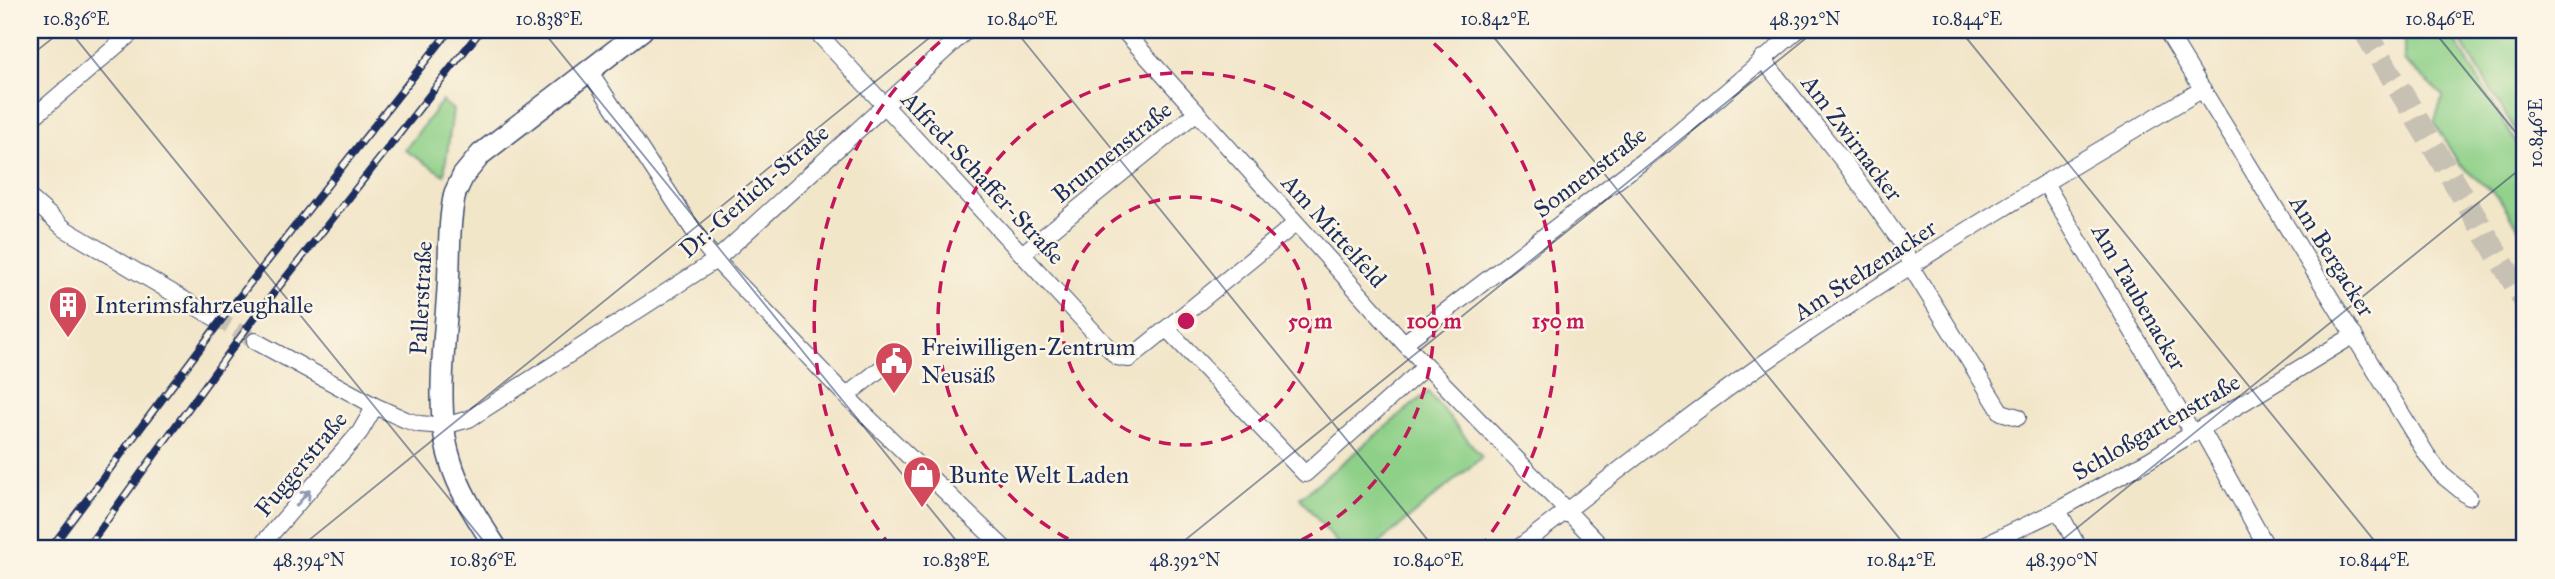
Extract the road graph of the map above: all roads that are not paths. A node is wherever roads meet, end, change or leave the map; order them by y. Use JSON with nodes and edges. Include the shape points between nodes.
{"nodes":[{"id":1,"x":135,"y":30,"type":"edge"},
{"id":2,"x":642,"y":30,"type":"edge"},
{"id":3,"x":815,"y":30,"type":"edge"},
{"id":4,"x":967,"y":30,"type":"edge"},
{"id":5,"x":1123,"y":30,"type":"edge"},
{"id":6,"x":1798,"y":30,"type":"edge"},
{"id":7,"x":2166,"y":30,"type":"edge"},
{"id":8,"x":1762,"y":58,"type":"junction"},
{"id":9,"x":590,"y":72,"type":"junction"},
{"id":10,"x":2203,"y":89,"type":"junction"},
{"id":11,"x":885,"y":104,"type":"junction"},
{"id":12,"x":1197,"y":112,"type":"junction"},
{"id":13,"x":30,"y":120,"type":"edge"},
{"id":14,"x":2045,"y":183,"type":"junction"},
{"id":15,"x":30,"y":198,"type":"edge"},
{"id":16,"x":1295,"y":225,"type":"junction"},
{"id":17,"x":1023,"y":254,"type":"junction"},
{"id":18,"x":716,"y":260,"type":"junction"},
{"id":19,"x":1911,"y":267,"type":"junction"},
{"id":20,"x":215,"y":318,"type":"tunnel mouth"},
{"id":21,"x":1168,"y":330,"type":"junction"},
{"id":22,"x":2354,"y":335,"type":"junction"},
{"id":23,"x":255,"y":341,"type":"tunnel mouth"},
{"id":24,"x":1404,"y":343,"type":"junction"},
{"id":25,"x":893,"y":359,"type":"dead end"},
{"id":26,"x":1426,"y":366,"type":"junction"},
{"id":27,"x":846,"y":396,"type":"junction"},
{"id":28,"x":375,"y":407,"type":"junction"},
{"id":29,"x":2018,"y":417,"type":"dead end"},
{"id":30,"x":444,"y":426,"type":"junction"},
{"id":31,"x":2197,"y":432,"type":"junction"},
{"id":32,"x":2469,"y":497,"type":"dead end"},
{"id":33,"x":2058,"y":510,"type":"junction"},
{"id":34,"x":1567,"y":511,"type":"junction"},
{"id":35,"x":258,"y":549,"type":"edge"},
{"id":36,"x":497,"y":549,"type":"edge"},
{"id":37,"x":1005,"y":549,"type":"edge"},
{"id":38,"x":1517,"y":549,"type":"edge"},
{"id":39,"x":1604,"y":549,"type":"edge"},
{"id":40,"x":1976,"y":549,"type":"edge"},
{"id":41,"x":2079,"y":549,"type":"edge"},
{"id":42,"x":2268,"y":549,"type":"edge"}],
"edges":[{"from":1,"to":13,"type":"street"},
{"from":2,"to":9,"type":"street"},
{"from":3,"to":11,"type":"street","name":"Alfred-Schaffer-Straße"},
{"from":4,"to":11,"type":"street","name":"Dr.-Gerlich-Straße"},
{"from":5,"to":12,"type":"street","name":"Am Mittelfeld"},
{"from":6,"to":8,"type":"street","name":"Sonnenstraße"},
{"from":7,"to":10,"type":"street","name":"Am Bergacker"},
{"from":8,"to":19,"type":"street","name":"Am Zwirnacker","via":[[1855,177],[1903,245]]},
{"from":8,"to":24,"type":"street","name":"Sonnenstraße","via":[[1655,152]]},
{"from":9,"to":18,"type":"street"},
{"from":9,"to":30,"type":"street","name":"Pallerstraße","via":[[481,154],[463,176],[453,203]]},
{"from":10,"to":14,"type":"street","name":"Am Stelzenacker"},
{"from":10,"to":22,"type":"street","name":"Am Bergacker"},
{"from":11,"to":17,"type":"street","name":"Alfred-Schaffer-Straße"},
{"from":11,"to":18,"type":"street","name":"Dr.-Gerlich-Straße"},
{"from":12,"to":16,"type":"street","name":"Am Mittelfeld"},
{"from":12,"to":17,"type":"street","name":"Brunnenstraße"},
{"from":14,"to":19,"type":"street","name":"Am Stelzenacker"},
{"from":14,"to":31,"type":"street","name":"Am Taubenacker"},
{"from":15,"to":20,"type":"street","via":[[65,229]]},
{"from":16,"to":21,"type":"street"},
{"from":16,"to":24,"type":"street","name":"Am Mittelfeld"},
{"from":17,"to":21,"type":"street","name":"Alfred-Schaffer-Straße","via":[[1117,358],[1129,359]]},
{"from":18,"to":27,"type":"street"},
{"from":18,"to":30,"type":"street","name":"Dr.-Gerlich-Straße","via":[[484,412]]},
{"from":19,"to":29,"type":"street","name":"Am Zwirnacker","via":[[2001,412]]},
{"from":19,"to":34,"type":"street","name":"Am Stelzenacker","via":[[1792,344]]},
{"from":21,"to":26,"type":"street","via":[[1305,474]]},
{"from":22,"to":31,"type":"street","name":"Schloßgartenstraße"},
{"from":22,"to":32,"type":"street","name":"Am Bergacker","via":[[2427,455],[2442,475]]},
{"from":23,"to":28,"type":"street"},
{"from":24,"to":26,"type":"street","name":"Am Mittelfeld"},
{"from":25,"to":27,"type":"street"},
{"from":26,"to":34,"type":"street","name":"Am Mittelfeld"},
{"from":27,"to":37,"type":"street"},
{"from":28,"to":30,"type":"street","via":[[419,424]]},
{"from":35,"to":28,"type":"street","name":"Fuggerstraße","one_way":true,"via":[[360,432]]},
{"from":30,"to":36,"type":"street","name":"Pallerstraße","via":[[455,474]]},
{"from":31,"to":33,"type":"street","name":"Schloßgartenstraße"},
{"from":31,"to":42,"type":"street","name":"Am Taubenacker"},
{"from":33,"to":40,"type":"street","name":"Schloßgartenstraße"},
{"from":33,"to":41,"type":"street"},
{"from":34,"to":38,"type":"street","name":"Am Stelzenacker"},
{"from":34,"to":39,"type":"street","name":"Am Mittelfeld"}]}
